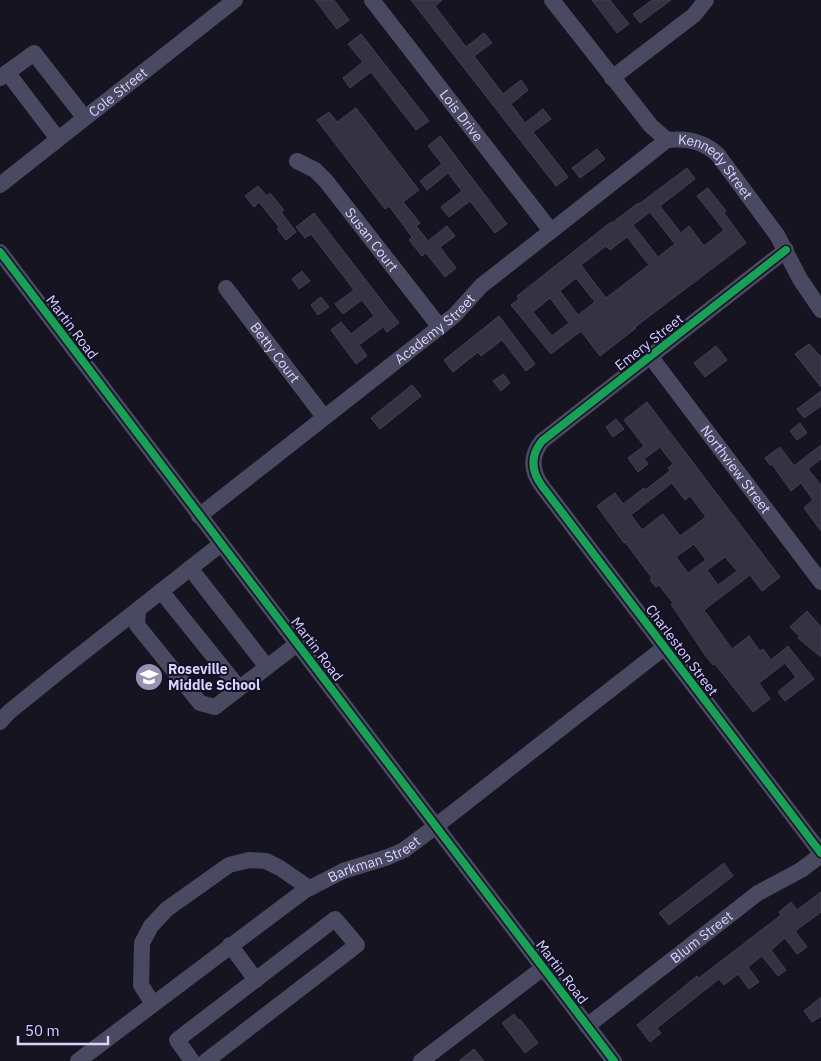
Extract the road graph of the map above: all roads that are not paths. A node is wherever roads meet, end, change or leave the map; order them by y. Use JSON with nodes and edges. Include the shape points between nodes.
{"nodes":[{"id":1,"x":235,"y":0,"type":"edge"},
{"id":2,"x":372,"y":0,"type":"edge"},
{"id":3,"x":552,"y":0,"type":"edge"},
{"id":4,"x":706,"y":0,"type":"edge"},
{"id":5,"x":4,"y":75,"type":"edge"},
{"id":6,"x":612,"y":78,"type":"junction"},
{"id":7,"x":84,"y":117,"type":"junction"},
{"id":8,"x":58,"y":139,"type":"junction"},
{"id":9,"x":667,"y":140,"type":"junction"},
{"id":10,"x":297,"y":162,"type":"dead end"},
{"id":11,"x":0,"y":185,"type":"edge"},
{"id":12,"x":551,"y":231,"type":"junction"},
{"id":13,"x":786,"y":250,"type":"junction"},
{"id":14,"x":0,"y":252,"type":"edge"},
{"id":15,"x":226,"y":288,"type":"dead end"},
{"id":16,"x":821,"y":310,"type":"edge"},
{"id":17,"x":439,"y":326,"type":"junction"},
{"id":18,"x":650,"y":356,"type":"junction"},
{"id":19,"x":324,"y":418,"type":"junction"},
{"id":20,"x":533,"y":458,"type":"joint"},
{"id":21,"x":199,"y":516,"type":"junction"},
{"id":22,"x":221,"y":544,"type":"junction"},
{"id":23,"x":190,"y":568,"type":"junction"},
{"id":24,"x":821,"y":582,"type":"edge"},
{"id":25,"x":161,"y":591,"type":"junction"},
{"id":26,"x":138,"y":610,"type":"junction"},
{"id":27,"x":297,"y":644,"type":"junction"},
{"id":28,"x":665,"y":647,"type":"junction"},
{"id":29,"x":267,"y":667,"type":"junction"},
{"id":30,"x":239,"y":688,"type":"junction"},
{"id":31,"x":0,"y":722,"type":"edge"},
{"id":32,"x":436,"y":826,"type":"junction"},
{"id":33,"x":821,"y":854,"type":"edge"},
{"id":34,"x":309,"y":888,"type":"junction"},
{"id":35,"x":230,"y":945,"type":"junction"},
{"id":36,"x":543,"y":968,"type":"junction"},
{"id":37,"x":256,"y":980,"type":"junction"},
{"id":38,"x":153,"y":1004,"type":"junction"},
{"id":39,"x":587,"y":1026,"type":"junction"},
{"id":40,"x":78,"y":1061,"type":"edge"},
{"id":41,"x":192,"y":1061,"type":"edge"},
{"id":42,"x":206,"y":1061,"type":"edge"},
{"id":43,"x":421,"y":1061,"type":"edge"},
{"id":44,"x":614,"y":1061,"type":"edge"}],
"edges":[{"from":1,"to":7,"type":"street","name":"Cole Street"},
{"from":2,"to":12,"type":"street","name":"Lois Drive"},
{"from":3,"to":6,"type":"street","name":"Kennedy Street"},
{"from":4,"to":6,"type":"street","via":[[694,15]]},
{"from":5,"to":7,"type":"street","via":[[34,52]]},
{"from":5,"to":8,"type":"street"},
{"from":6,"to":9,"type":"street","name":"Kennedy Street","via":[[651,126]]},
{"from":7,"to":8,"type":"street","name":"Cole Street"},
{"from":8,"to":11,"type":"street","name":"Cole Street"},
{"from":9,"to":12,"type":"street","name":"Academy Street"},
{"from":9,"to":13,"type":"street","name":"Kennedy Street","via":[[700,143],[713,150]]},
{"from":10,"to":17,"type":"street","name":"Susan Court","via":[[315,170],[326,181]]},
{"from":12,"to":17,"type":"street","name":"Academy Street","via":[[481,286]]},
{"from":13,"to":16,"type":"street","name":"Kennedy Street","via":[[800,279]]},
{"from":13,"to":18,"type":"street","name":"Emery Street"},
{"from":14,"to":21,"type":"street","name":"Martin Road"},
{"from":15,"to":19,"type":"street","name":"Betty Court"},
{"from":17,"to":19,"type":"street","name":"Academy Street"},
{"from":18,"to":20,"type":"street","name":"Emery Street","via":[[542,441]]},
{"from":18,"to":24,"type":"street","name":"Northview Street"},
{"from":19,"to":21,"type":"street","name":"Academy Street"},
{"from":20,"to":28,"type":"street","name":"Charleston Street","via":[[536,477]]},
{"from":21,"to":22,"type":"street","name":"Martin Road"},
{"from":22,"to":23,"type":"street"},
{"from":22,"to":27,"type":"street","name":"Martin Road"},
{"from":23,"to":25,"type":"street"},
{"from":23,"to":29,"type":"street"},
{"from":25,"to":26,"type":"street"},
{"from":25,"to":30,"type":"street"},
{"from":26,"to":30,"type":"street","via":[[137,625],[200,703],[214,706]]},
{"from":26,"to":31,"type":"street"},
{"from":27,"to":29,"type":"street"},
{"from":27,"to":32,"type":"street","name":"Martin Road"},
{"from":28,"to":32,"type":"street","name":"Barkman Street"},
{"from":28,"to":33,"type":"street","name":"Charleston Street"},
{"from":29,"to":30,"type":"street"},
{"from":32,"to":34,"type":"street","name":"Barkman Street","via":[[404,850],[343,871]]},
{"from":32,"to":36,"type":"street","name":"Martin Road"},
{"from":33,"to":39,"type":"street","name":"Blum Street","via":[[801,870],[758,893]]},
{"from":34,"to":35,"type":"street","name":"Barkman Street"},
{"from":34,"to":38,"type":"street","via":[[266,861],[249,860],[229,865],[166,908],[142,943],[141,985]]},
{"from":35,"to":37,"type":"street"},
{"from":35,"to":38,"type":"street","name":"Barkman Street"},
{"from":36,"to":39,"type":"street","name":"Martin Road"},
{"from":36,"to":43,"type":"street"},
{"from":37,"to":41,"type":"street","via":[[177,1040]]},
{"from":37,"to":42,"type":"street","via":[[335,919],[357,945]]},
{"from":38,"to":40,"type":"street","name":"Barkman Street"},
{"from":39,"to":44,"type":"street","name":"Martin Road"}]}
